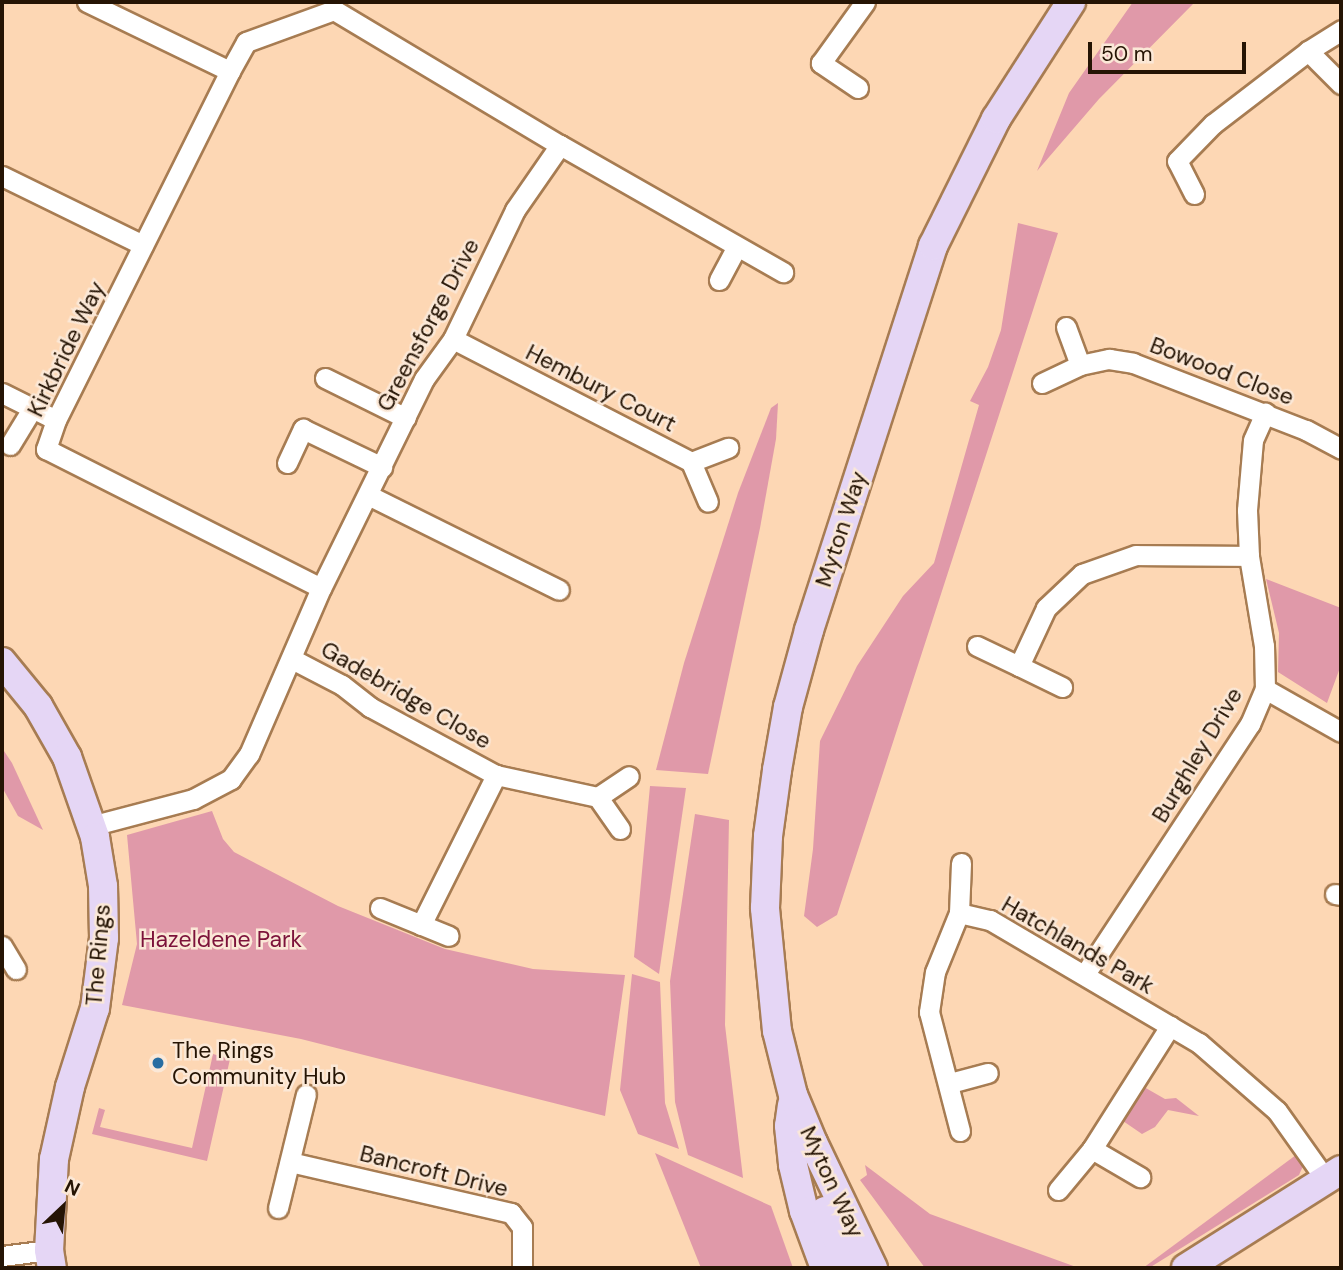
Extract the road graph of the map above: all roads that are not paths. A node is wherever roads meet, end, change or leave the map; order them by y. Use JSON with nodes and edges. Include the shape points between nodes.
{"nodes":[{"id":1,"x":87,"y":2,"type":"edge"},
{"id":2,"x":865,"y":2,"type":"edge"},
{"id":3,"x":1071,"y":2,"type":"edge"},
{"id":4,"x":1341,"y":30,"type":"edge"},
{"id":5,"x":1308,"y":51,"type":"junction"},
{"id":6,"x":230,"y":71,"type":"junction"},
{"id":7,"x":1341,"y":84,"type":"edge"},
{"id":8,"x":858,"y":88,"type":"dead end"},
{"id":9,"x":560,"y":145,"type":"junction"},
{"id":10,"x":2,"y":176,"type":"edge"},
{"id":11,"x":1194,"y":194,"type":"dead end"},
{"id":12,"x":143,"y":245,"type":"junction"},
{"id":13,"x":737,"y":246,"type":"junction"},
{"id":14,"x":783,"y":272,"type":"dead end"},
{"id":15,"x":719,"y":280,"type":"dead end"},
{"id":16,"x":1066,"y":327,"type":"dead end"},
{"id":17,"x":453,"y":340,"type":"junction"},
{"id":18,"x":1080,"y":365,"type":"junction"},
{"id":19,"x":325,"y":378,"type":"dead end"},
{"id":20,"x":1042,"y":383,"type":"dead end"},
{"id":21,"x":2,"y":393,"type":"edge"},
{"id":22,"x":33,"y":409,"type":"junction"},
{"id":23,"x":1265,"y":413,"type":"junction"},
{"id":24,"x":406,"y":418,"type":"junction"},
{"id":25,"x":56,"y":420,"type":"junction"},
{"id":26,"x":10,"y":445,"type":"dead end"},
{"id":27,"x":728,"y":448,"type":"dead end"},
{"id":28,"x":1341,"y":449,"type":"edge"},
{"id":29,"x":691,"y":462,"type":"junction"},
{"id":30,"x":287,"y":463,"type":"dead end"},
{"id":31,"x":382,"y":467,"type":"junction"},
{"id":32,"x":368,"y":495,"type":"junction"},
{"id":33,"x":708,"y":502,"type":"dead end"},
{"id":34,"x":1249,"y":556,"type":"junction"},
{"id":35,"x":321,"y":588,"type":"junction"},
{"id":36,"x":559,"y":590,"type":"dead end"},
{"id":37,"x":977,"y":646,"type":"dead end"},
{"id":38,"x":292,"y":659,"type":"junction"},
{"id":39,"x":2,"y":662,"type":"edge"},
{"id":40,"x":1019,"y":666,"type":"junction"},
{"id":41,"x":1062,"y":687,"type":"dead end"},
{"id":42,"x":1265,"y":689,"type":"junction"},
{"id":43,"x":1341,"y":732,"type":"edge"},
{"id":44,"x":496,"y":775,"type":"junction"},
{"id":45,"x":629,"y":776,"type":"dead end"},
{"id":46,"x":598,"y":797,"type":"junction"},
{"id":47,"x":91,"y":826,"type":"junction"},
{"id":48,"x":620,"y":829,"type":"dead end"},
{"id":49,"x":961,"y":863,"type":"dead end"},
{"id":50,"x":380,"y":908,"type":"dead end"},
{"id":51,"x":959,"y":914,"type":"junction"},
{"id":52,"x":421,"y":925,"type":"junction"},
{"id":53,"x":449,"y":936,"type":"dead end"},
{"id":54,"x":2,"y":946,"type":"edge"},
{"id":55,"x":16,"y":969,"type":"dead end"},
{"id":56,"x":1085,"y":974,"type":"junction"},
{"id":57,"x":1170,"y":1026,"type":"junction"},
{"id":58,"x":988,"y":1073,"type":"dead end"},
{"id":59,"x":950,"y":1083,"type":"junction"},
{"id":60,"x":306,"y":1094,"type":"dead end"},
{"id":61,"x":793,"y":1095,"type":"junction"},
{"id":62,"x":960,"y":1131,"type":"dead end"},
{"id":63,"x":813,"y":1143,"type":"junction"},
{"id":64,"x":1092,"y":1149,"type":"junction"},
{"id":65,"x":290,"y":1162,"type":"junction"},
{"id":66,"x":1333,"y":1175,"type":"edge"},
{"id":67,"x":1140,"y":1177,"type":"dead end"},
{"id":68,"x":1058,"y":1190,"type":"dead end"},
{"id":69,"x":278,"y":1208,"type":"dead end"},
{"id":70,"x":849,"y":1219,"type":"junction"},
{"id":71,"x":2,"y":1255,"type":"edge"},
{"id":72,"x":51,"y":1259,"type":"edge"},
{"id":73,"x":522,"y":1268,"type":"edge"},
{"id":74,"x":825,"y":1268,"type":"edge"},
{"id":75,"x":850,"y":1268,"type":"edge"},
{"id":76,"x":873,"y":1268,"type":"edge"},
{"id":77,"x":888,"y":1268,"type":"edge"},
{"id":78,"x":1186,"y":1268,"type":"edge"}],
"edges":[{"from":1,"to":6,"type":"street"},
{"from":2,"to":8,"type":"street","via":[[821,63]]},
{"from":3,"to":61,"type":"street","name":"Myton Way","via":[[990,130],[920,282],[788,707],[768,836],[765,908],[777,1031]]},
{"from":4,"to":5,"type":"street"},
{"from":5,"to":7,"type":"street"},
{"from":5,"to":11,"type":"street","via":[[1213,124],[1177,161]]},
{"from":6,"to":9,"type":"street","via":[[246,42],[334,10]]},
{"from":6,"to":12,"type":"street","name":"Kirkbride Way"},
{"from":9,"to":13,"type":"street"},
{"from":9,"to":17,"type":"street","name":"Greensforge Drive","via":[[515,210]]},
{"from":10,"to":12,"type":"street"},
{"from":12,"to":25,"type":"street","name":"Kirkbride Way"},
{"from":13,"to":14,"type":"street"},
{"from":13,"to":15,"type":"street"},
{"from":16,"to":18,"type":"street"},
{"from":17,"to":24,"type":"street","name":"Greensforge Drive","via":[[424,379]]},
{"from":17,"to":29,"type":"street","name":"Hembury Court"},
{"from":18,"to":20,"type":"street","name":"Bowood Close"},
{"from":18,"to":23,"type":"street","name":"Bowood Close","via":[[1109,359],[1133,363]]},
{"from":19,"to":24,"type":"street"},
{"from":21,"to":22,"type":"street"},
{"from":22,"to":25,"type":"street"},
{"from":22,"to":26,"type":"street"},
{"from":23,"to":28,"type":"street","name":"Bowood Close"},
{"from":23,"to":34,"type":"street","name":"Burghley Drive","via":[[1253,440],[1248,470]]},
{"from":24,"to":31,"type":"street","name":"Greensforge Drive"},
{"from":25,"to":35,"type":"street","name":"Kirkbride Way","via":[[46,449]]},
{"from":27,"to":29,"type":"street","name":"Hembury Court"},
{"from":29,"to":33,"type":"street"},
{"from":30,"to":31,"type":"street","via":[[303,429]]},
{"from":31,"to":32,"type":"street","name":"Greensforge Drive"},
{"from":32,"to":35,"type":"street","name":"Greensforge Drive"},
{"from":32,"to":36,"type":"street"},
{"from":34,"to":40,"type":"street","via":[[1136,555],[1082,574],[1046,608]]},
{"from":34,"to":42,"type":"street","name":"Burghley Drive","via":[[1261,615]]},
{"from":35,"to":38,"type":"street","name":"Greensforge Drive"},
{"from":37,"to":40,"type":"street"},
{"from":38,"to":44,"type":"street","name":"Gadebridge Close"},
{"from":38,"to":47,"type":"street","name":"Greensforge Drive","via":[[249,754],[231,779],[193,799]]},
{"from":39,"to":47,"type":"street","name":"The Rings","via":[[38,706],[67,757]]},
{"from":40,"to":41,"type":"street"},
{"from":42,"to":43,"type":"street"},
{"from":42,"to":56,"type":"street","name":"Burghley Drive","via":[[1250,724]]},
{"from":44,"to":46,"type":"street","name":"Gadebridge Close"},
{"from":44,"to":52,"type":"street","name":"Gadebridge Close"},
{"from":45,"to":46,"type":"street"},
{"from":46,"to":48,"type":"street"},
{"from":47,"to":72,"type":"street","name":"The Rings","via":[[103,886],[104,939],[95,1007],[54,1159]]},
{"from":49,"to":51,"type":"street"},
{"from":50,"to":52,"type":"street"},
{"from":51,"to":56,"type":"street","name":"Hatchlands Park","via":[[990,920]]},
{"from":51,"to":59,"type":"street","via":[[935,972],[929,1012]]},
{"from":52,"to":53,"type":"street"},
{"from":54,"to":55,"type":"street"},
{"from":56,"to":57,"type":"street","name":"Hatchlands Park"},
{"from":57,"to":64,"type":"street"},
{"from":57,"to":66,"type":"street","name":"Hatchlands Park","via":[[1199,1043],[1277,1111]]},
{"from":58,"to":59,"type":"street"},
{"from":59,"to":62,"type":"street"},
{"from":60,"to":65,"type":"street"},
{"from":61,"to":63,"type":"street","name":"Myton Way"},
{"from":61,"to":74,"type":"street","name":"Myton Way","via":[[789,1126],[793,1165]]},
{"from":63,"to":70,"type":"street","name":"Myton Way"},
{"from":63,"to":75,"type":"street","via":[[824,1209]]},
{"from":64,"to":67,"type":"street"},
{"from":64,"to":68,"type":"street"},
{"from":65,"to":69,"type":"street"},
{"from":65,"to":73,"type":"street","name":"Bancroft Drive","via":[[511,1213],[522,1227]]},
{"from":66,"to":78,"type":"street"},
{"from":70,"to":76,"type":"street","name":"Myton Way"},
{"from":70,"to":77,"type":"street","via":[[876,1246]]},
{"from":71,"to":72,"type":"street"}]}
